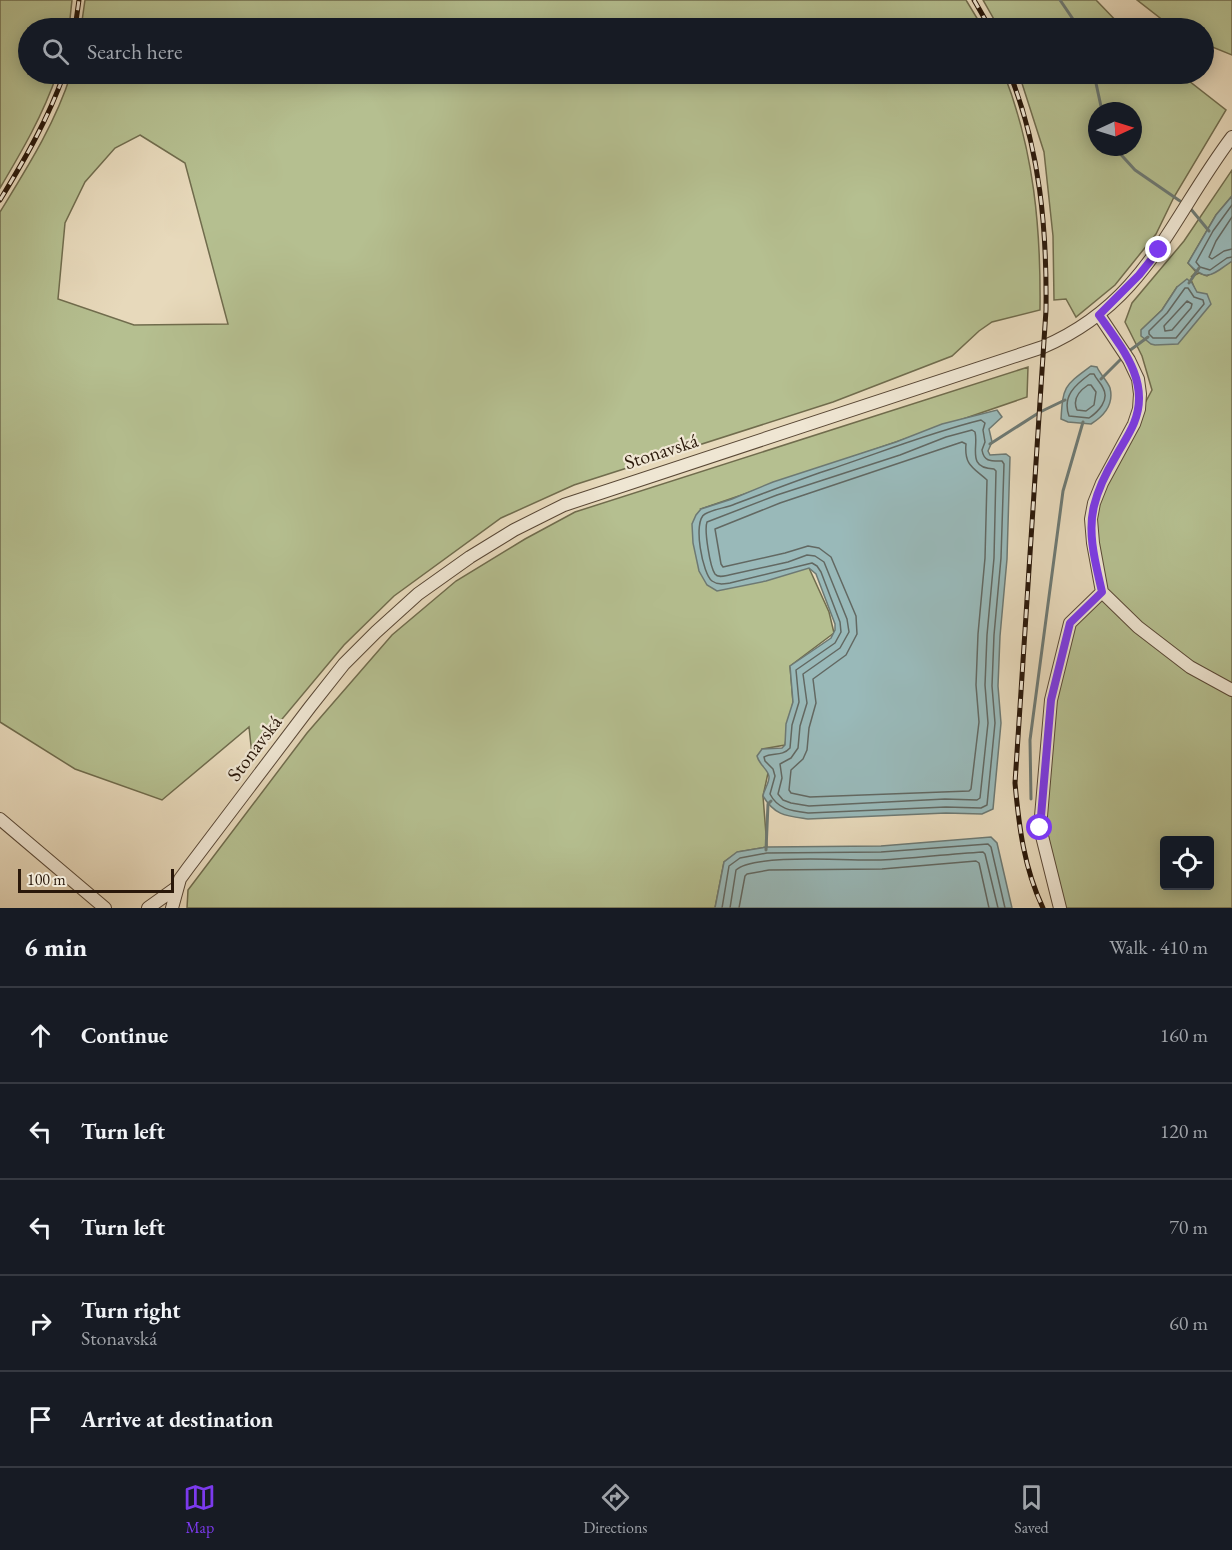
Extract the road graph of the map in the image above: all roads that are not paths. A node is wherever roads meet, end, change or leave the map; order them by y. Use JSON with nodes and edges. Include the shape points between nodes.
{"nodes":[{"id":1,"x":1232,"y":137,"type":"edge"},
{"id":2,"x":1099,"y":315,"type":"junction"},
{"id":3,"x":1102,"y":592,"type":"junction"},
{"id":4,"x":1232,"y":690,"type":"edge"},
{"id":5,"x":0,"y":819,"type":"edge"},
{"id":6,"x":176,"y":888,"type":"junction"},
{"id":7,"x":105,"y":908,"type":"edge"},
{"id":8,"x":148,"y":908,"type":"edge"},
{"id":9,"x":171,"y":908,"type":"edge"},
{"id":10,"x":1060,"y":908,"type":"edge"}],
"edges":[{"from":1,"to":2,"type":"street","name":"Stonavská","via":[[1152,258]]},
{"from":2,"to":3,"type":"street","via":[[1129,360],[1140,394],[1134,424],[1094,503],[1093,543]]},
{"from":2,"to":6,"type":"street","name":"Stonavská","via":[[1043,347],[616,486],[549,511],[496,540],[426,588],[344,664]]},
{"from":3,"to":4,"type":"street","via":[[1138,627],[1190,667]]},
{"from":3,"to":10,"type":"street","via":[[1070,623],[1051,700],[1040,828]]},
{"from":5,"to":7,"type":"street"},
{"from":6,"to":8,"type":"street"},
{"from":6,"to":9,"type":"street","name":"Stonavská"}]}
